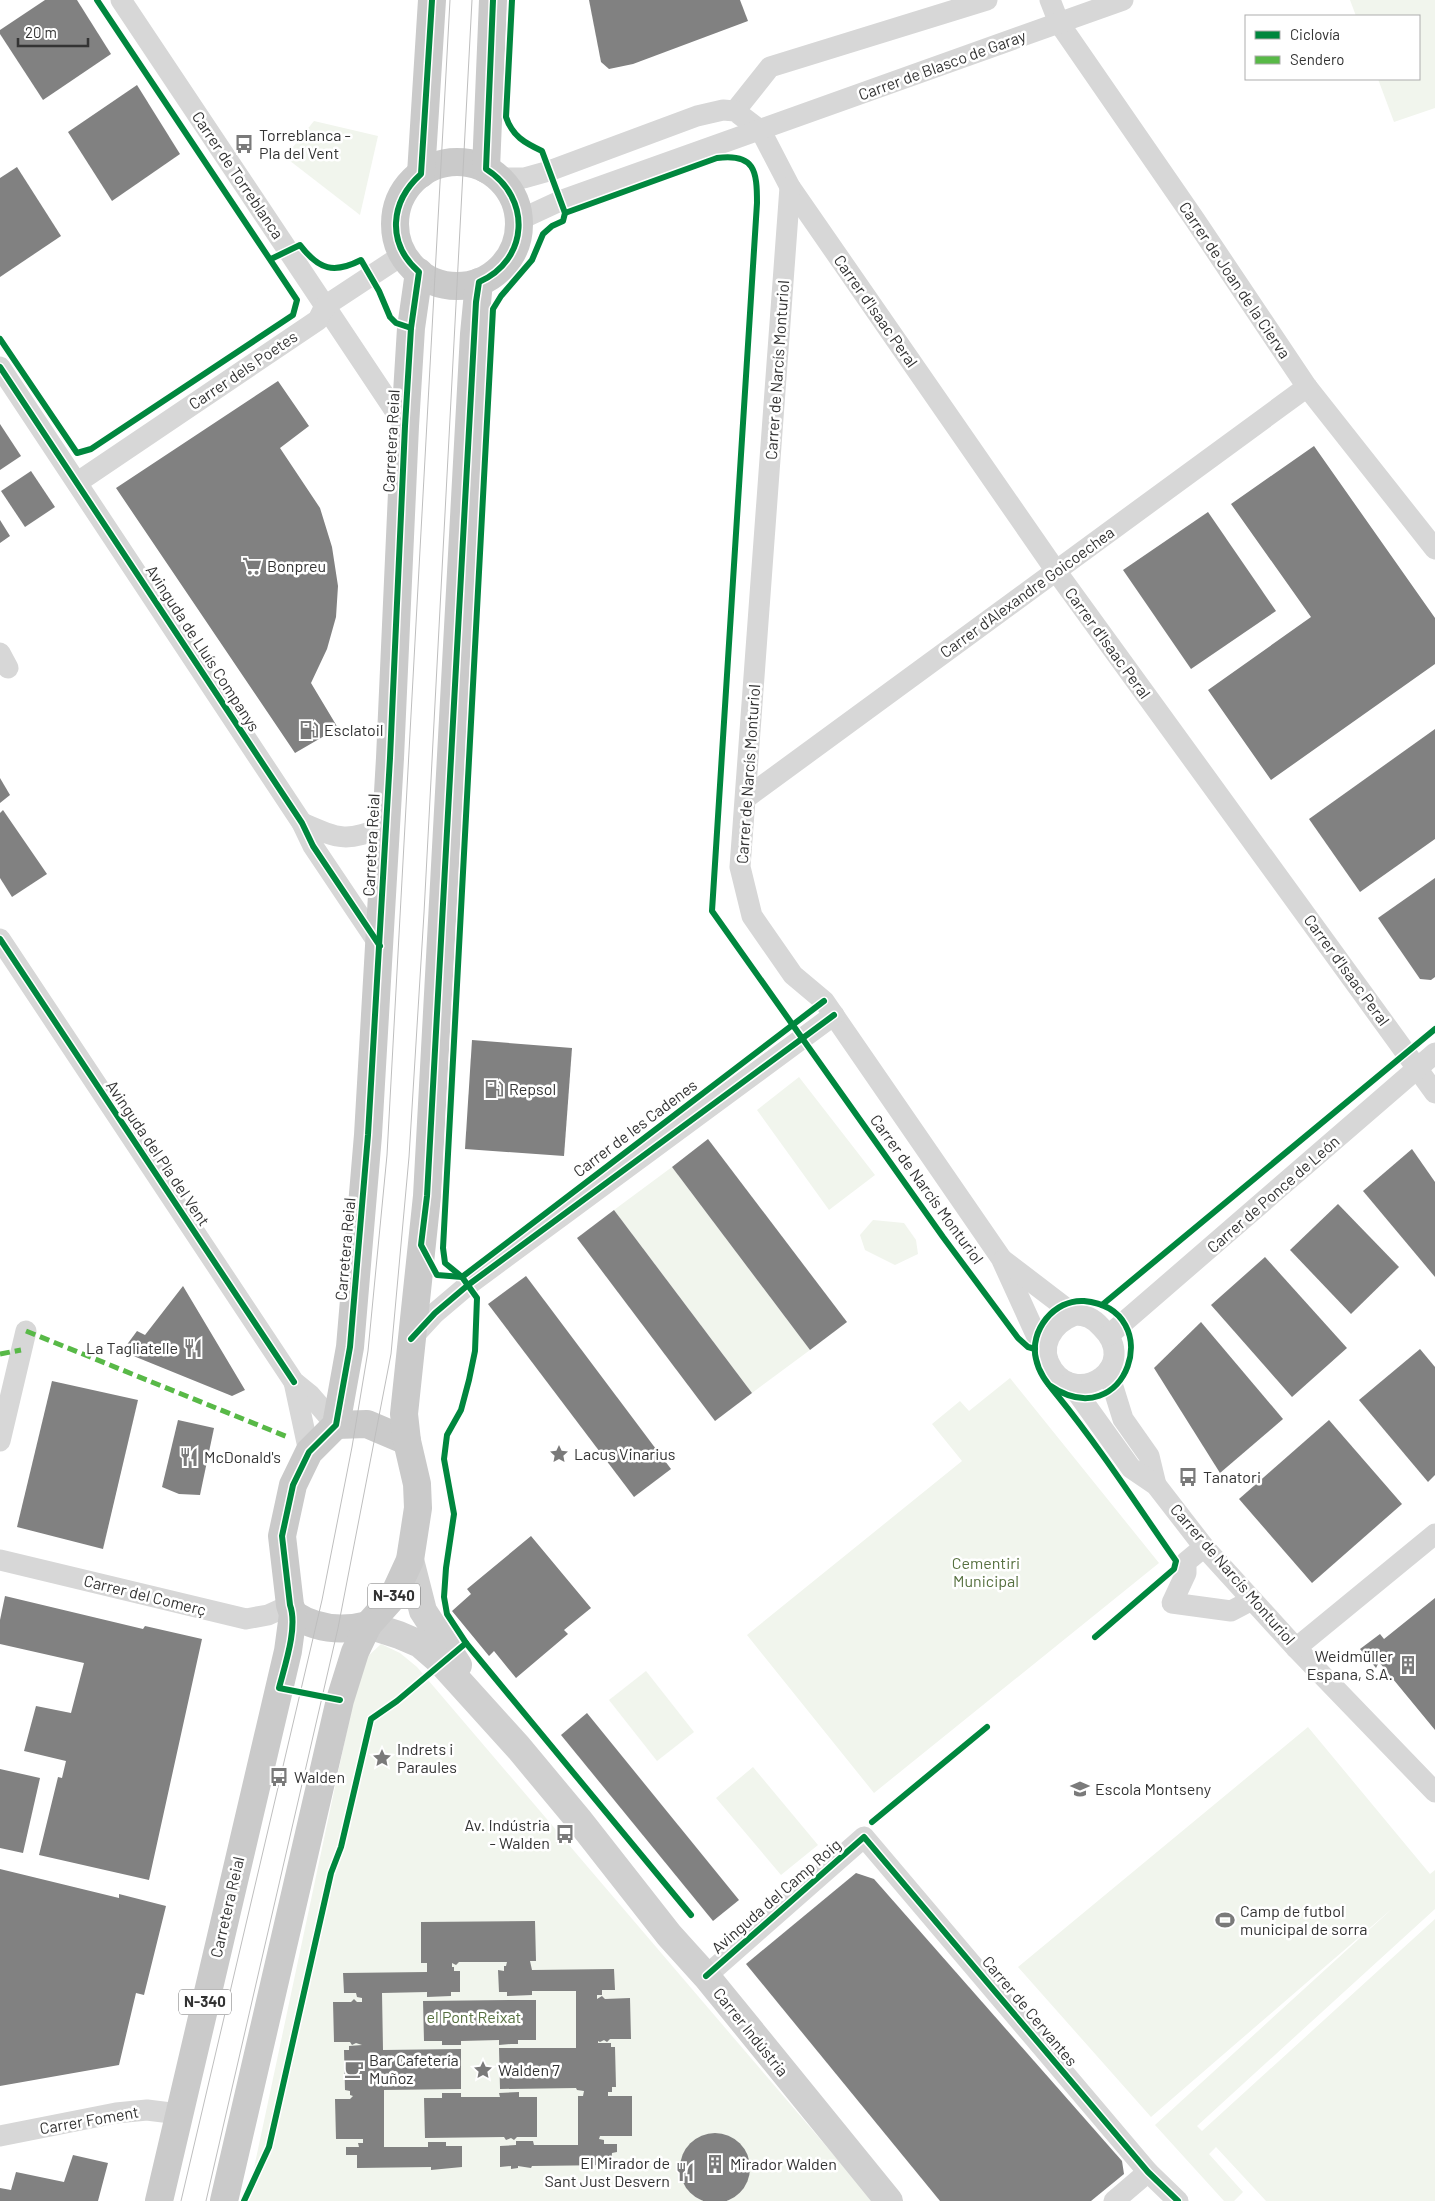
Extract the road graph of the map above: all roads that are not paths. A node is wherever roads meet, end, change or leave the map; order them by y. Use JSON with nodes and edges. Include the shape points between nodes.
{"nodes":[{"id":1,"x":121,"y":0,"type":"edge"},
{"id":2,"x":432,"y":0,"type":"edge"},
{"id":3,"x":492,"y":0,"type":"edge"},
{"id":4,"x":987,"y":0,"type":"edge"},
{"id":5,"x":1050,"y":0,"type":"edge"},
{"id":6,"x":1123,"y":0,"type":"edge"},
{"id":7,"x":1059,"y":23,"type":"junction"},
{"id":8,"x":734,"y":111,"type":"junction"},
{"id":9,"x":761,"y":131,"type":"junction"},
{"id":10,"x":421,"y":174,"type":"junction"},
{"id":11,"x":492,"y":174,"type":"junction"},
{"id":12,"x":790,"y":188,"type":"junction"},
{"id":13,"x":519,"y":220,"type":"junction"},
{"id":14,"x":411,"y":263,"type":"junction"},
{"id":15,"x":478,"y":282,"type":"junction"},
{"id":16,"x":325,"y":306,"type":"junction"},
{"id":17,"x":0,"y":367,"type":"edge"},
{"id":18,"x":1307,"y":387,"type":"junction"},
{"id":19,"x":405,"y":426,"type":"junction"},
{"id":20,"x":78,"y":482,"type":"junction"},
{"id":21,"x":1435,"y":549,"type":"edge"},
{"id":22,"x":1056,"y":571,"type":"junction"},
{"id":23,"x":746,"y":798,"type":"junction"},
{"id":24,"x":302,"y":823,"type":"junction"},
{"id":25,"x":386,"y":826,"type":"junction"},
{"id":26,"x":0,"y":939,"type":"edge"},
{"id":27,"x":380,"y":946,"type":"junction"},
{"id":28,"x":834,"y":1015,"type":"junction"},
{"id":29,"x":1435,"y":1053,"type":"edge"},
{"id":30,"x":1418,"y":1068,"type":"junction"},
{"id":31,"x":1435,"y":1093,"type":"edge"},
{"id":32,"x":1001,"y":1258,"type":"junction"},
{"id":33,"x":1074,"y":1315,"type":"junction"},
{"id":34,"x":26,"y":1331,"type":"dead end"},
{"id":35,"x":1110,"y":1334,"type":"junction"},
{"id":36,"x":411,"y":1339,"type":"junction"},
{"id":37,"x":1048,"y":1361,"type":"junction"},
{"id":38,"x":346,"y":1372,"type":"junction"},
{"id":39,"x":1108,"y":1372,"type":"junction"},
{"id":40,"x":1070,"y":1383,"type":"junction"},
{"id":41,"x":302,"y":1389,"type":"junction"},
{"id":42,"x":336,"y":1425,"type":"junction"},
{"id":43,"x":0,"y":1441,"type":"edge"},
{"id":44,"x":407,"y":1441,"type":"junction"},
{"id":45,"x":309,"y":1452,"type":"junction"},
{"id":46,"x":1156,"y":1485,"type":"junction"},
{"id":47,"x":1435,"y":1534,"type":"edge"},
{"id":48,"x":1204,"y":1547,"type":"junction"},
{"id":49,"x":0,"y":1560,"type":"edge"},
{"id":50,"x":410,"y":1560,"type":"junction"},
{"id":51,"x":1252,"y":1600,"type":"junction"},
{"id":52,"x":291,"y":1609,"type":"junction"},
{"id":53,"x":368,"y":1625,"type":"junction"},
{"id":54,"x":1296,"y":1648,"type":"junction"},
{"id":55,"x":518,"y":1747,"type":"junction"},
{"id":56,"x":1435,"y":1792,"type":"edge"},
{"id":57,"x":864,"y":1837,"type":"joint"},
{"id":58,"x":706,"y":1976,"type":"junction"},
{"id":59,"x":179,"y":2114,"type":"junction"},
{"id":60,"x":0,"y":2136,"type":"edge"},
{"id":61,"x":1148,"y":2172,"type":"junction"},
{"id":62,"x":159,"y":2201,"type":"edge"},
{"id":63,"x":224,"y":2201,"type":"edge"},
{"id":64,"x":889,"y":2201,"type":"edge"},
{"id":65,"x":1114,"y":2201,"type":"edge"},
{"id":66,"x":1178,"y":2201,"type":"edge"}],
"edges":[{"from":1,"to":16,"type":"street","name":"Carrer de Torreblanca"},
{"from":2,"to":10,"type":"main road"},
{"from":3,"to":11,"type":"main road"},
{"from":4,"to":8,"type":"street","via":[[770,67]]},
{"from":5,"to":7,"type":"street","name":"Carrer de Joan de la Cierva"},
{"from":6,"to":7,"type":"street","name":"Carrer de Blasco de Garay"},
{"from":7,"to":9,"type":"street","name":"Carrer de Blasco de Garay"},
{"from":7,"to":18,"type":"street","name":"Carrer de Joan de la Cierva"},
{"from":8,"to":9,"type":"street"},
{"from":8,"to":11,"type":"street","via":[[697,116],[532,176]]},
{"from":9,"to":12,"type":"street"},
{"from":9,"to":13,"type":"street","name":"Carrer de Blasco de Garay","via":[[560,201]]},
{"from":10,"to":11,"type":"main road","name":"Carretera Reial","via":[[449,163],[469,164]]},
{"from":10,"to":14,"type":"main road","name":"Carretera Reial","via":[[406,190],[397,211],[397,233]]},
{"from":11,"to":13,"type":"main road","via":[[513,197]]},
{"from":12,"to":22,"type":"street","name":"Carrer d'Isaac Peral"},
{"from":12,"to":23,"type":"street","name":"Carrer de Narcís Monturiol"},
{"from":13,"to":15,"type":"main road","via":[[515,246],[506,262],[494,274]]},
{"from":14,"to":15,"type":"main road","via":[[442,284],[465,286]]},
{"from":14,"to":16,"type":"street","name":"Carrer dels Poetes"},
{"from":14,"to":19,"type":"main road","name":"Carretera Reial"},
{"from":15,"to":36,"type":"main road","number":"N-340","via":[[427,1196]]},
{"from":16,"to":19,"type":"street","name":"Carrer de Torreblanca"},
{"from":16,"to":20,"type":"street","name":"Carrer dels Poetes","via":[[318,320]]},
{"from":17,"to":20,"type":"street","name":"Avinguda de Lluís Companys"},
{"from":18,"to":21,"type":"street","name":"Carrer de Joan de la Cierva"},
{"from":18,"to":22,"type":"street","name":"Carrer d'Alexandre Goicoechea"},
{"from":19,"to":25,"type":"main road","name":"Carretera Reial"},
{"from":20,"to":24,"type":"street","name":"Avinguda de Lluís Companys"},
{"from":22,"to":23,"type":"street","name":"Carrer d'Alexandre Goicoechea"},
{"from":22,"to":30,"type":"street","name":"Carrer d'Isaac Peral"},
{"from":23,"to":28,"type":"street","name":"Carrer de Narcís Monturiol","via":[[740,867],[752,916],[793,975],[824,1001]]},
{"from":24,"to":25,"type":"street","via":[[335,837],[360,837]]},
{"from":24,"to":27,"type":"street","name":"Avinguda de Lluís Companys","via":[[313,846]]},
{"from":25,"to":27,"type":"main road","name":"Carretera Reial"},
{"from":26,"to":41,"type":"street","name":"Avinguda del Pla del Vent"},
{"from":27,"to":38,"type":"main road","name":"Carretera Reial","via":[[368,1135]]},
{"from":28,"to":32,"type":"street","name":"Carrer de Narcís Monturiol"},
{"from":28,"to":36,"type":"street","name":"Carrer de les Cadenes","via":[[468,1285]]},
{"from":29,"to":30,"type":"street","name":"Carrer de Ponce de León"},
{"from":30,"to":31,"type":"street","name":"Carrer d'Isaac Peral"},
{"from":30,"to":35,"type":"street","name":"Carrer de Ponce de León"},
{"from":32,"to":33,"type":"street"},
{"from":32,"to":37,"type":"street","name":"Carrer de Narcís Monturiol"},
{"from":33,"to":35,"type":"street","via":[[1085,1315]]},
{"from":33,"to":37,"type":"street","via":[[1051,1332],[1046,1349]]},
{"from":34,"to":43,"type":"street"},
{"from":35,"to":39,"type":"street","via":[[1116,1352]]},
{"from":36,"to":44,"type":"main road","number":"N-340","via":[[404,1414]]},
{"from":37,"to":40,"type":"street","via":[[1053,1370]]},
{"from":38,"to":41,"type":"street","via":[[329,1390]]},
{"from":38,"to":42,"type":"main road","name":"Carretera Reial"},
{"from":39,"to":40,"type":"street","via":[[1091,1383]]},
{"from":39,"to":46,"type":"street","name":"Carrer de Narcís Monturiol","via":[[1123,1419],[1149,1456]]},
{"from":40,"to":46,"type":"street","name":"Carrer de Narcís Monturiol","via":[[1131,1468]]},
{"from":41,"to":42,"type":"street","name":"Avinguda del Pla del Vent"},
{"from":41,"to":45,"type":"street","name":"Avinguda del Pla del Vent"},
{"from":42,"to":44,"type":"main road","via":[[367,1424]]},
{"from":42,"to":45,"type":"main road","name":"Carretera Reial","number":"N-340"},
{"from":44,"to":50,"type":"main road","number":"N-340","via":[[417,1484],[418,1508]]},
{"from":45,"to":52,"type":"main road","name":"Carretera Reial","number":"N-340","via":[[293,1485],[282,1536]]},
{"from":46,"to":48,"type":"street","name":"Carrer de Narcís Monturiol"},
{"from":47,"to":54,"type":"street"},
{"from":48,"to":51,"type":"street","name":"Carrer de Narcís Monturiol"},
{"from":48,"to":51,"type":"street","via":[[1186,1562],[1186,1573],[1166,1607],[1231,1611]]},
{"from":49,"to":52,"type":"street","name":"Carrer del Comerç","via":[[246,1619]]},
{"from":50,"to":53,"type":"main road","number":"N-340","via":[[394,1597]]},
{"from":50,"to":55,"type":"street","via":[[423,1611]]},
{"from":51,"to":54,"type":"street","name":"Carrer de Narcís Monturiol"},
{"from":52,"to":53,"type":"main road","number":"N-340","via":[[306,1622],[327,1628]]},
{"from":52,"to":59,"type":"main road","name":"Carretera Reial","number":"N-340","via":[[288,1651]]},
{"from":53,"to":55,"type":"street","via":[[420,1644],[442,1663]]},
{"from":53,"to":63,"type":"main road","number":"N-340","via":[[355,1652],[340,1700]]},
{"from":54,"to":56,"type":"street","name":"Carrer de Narcís Monturiol"},
{"from":55,"to":58,"type":"street","name":"Carrer Indústria","via":[[669,1935]]},
{"from":57,"to":58,"type":"street","name":"Avinguda del Camp Roig"},
{"from":57,"to":61,"type":"street","name":"Carrer de Cervantes"},
{"from":58,"to":64,"type":"street","name":"Carrer Indústria"},
{"from":59,"to":60,"type":"street","name":"Carrer Foment","via":[[147,2110],[116,2113]]},
{"from":59,"to":62,"type":"main road","name":"Carretera Reial","number":"N-340"},
{"from":61,"to":65,"type":"street"},
{"from":61,"to":66,"type":"street","name":"Carrer de Cervantes"}]}
